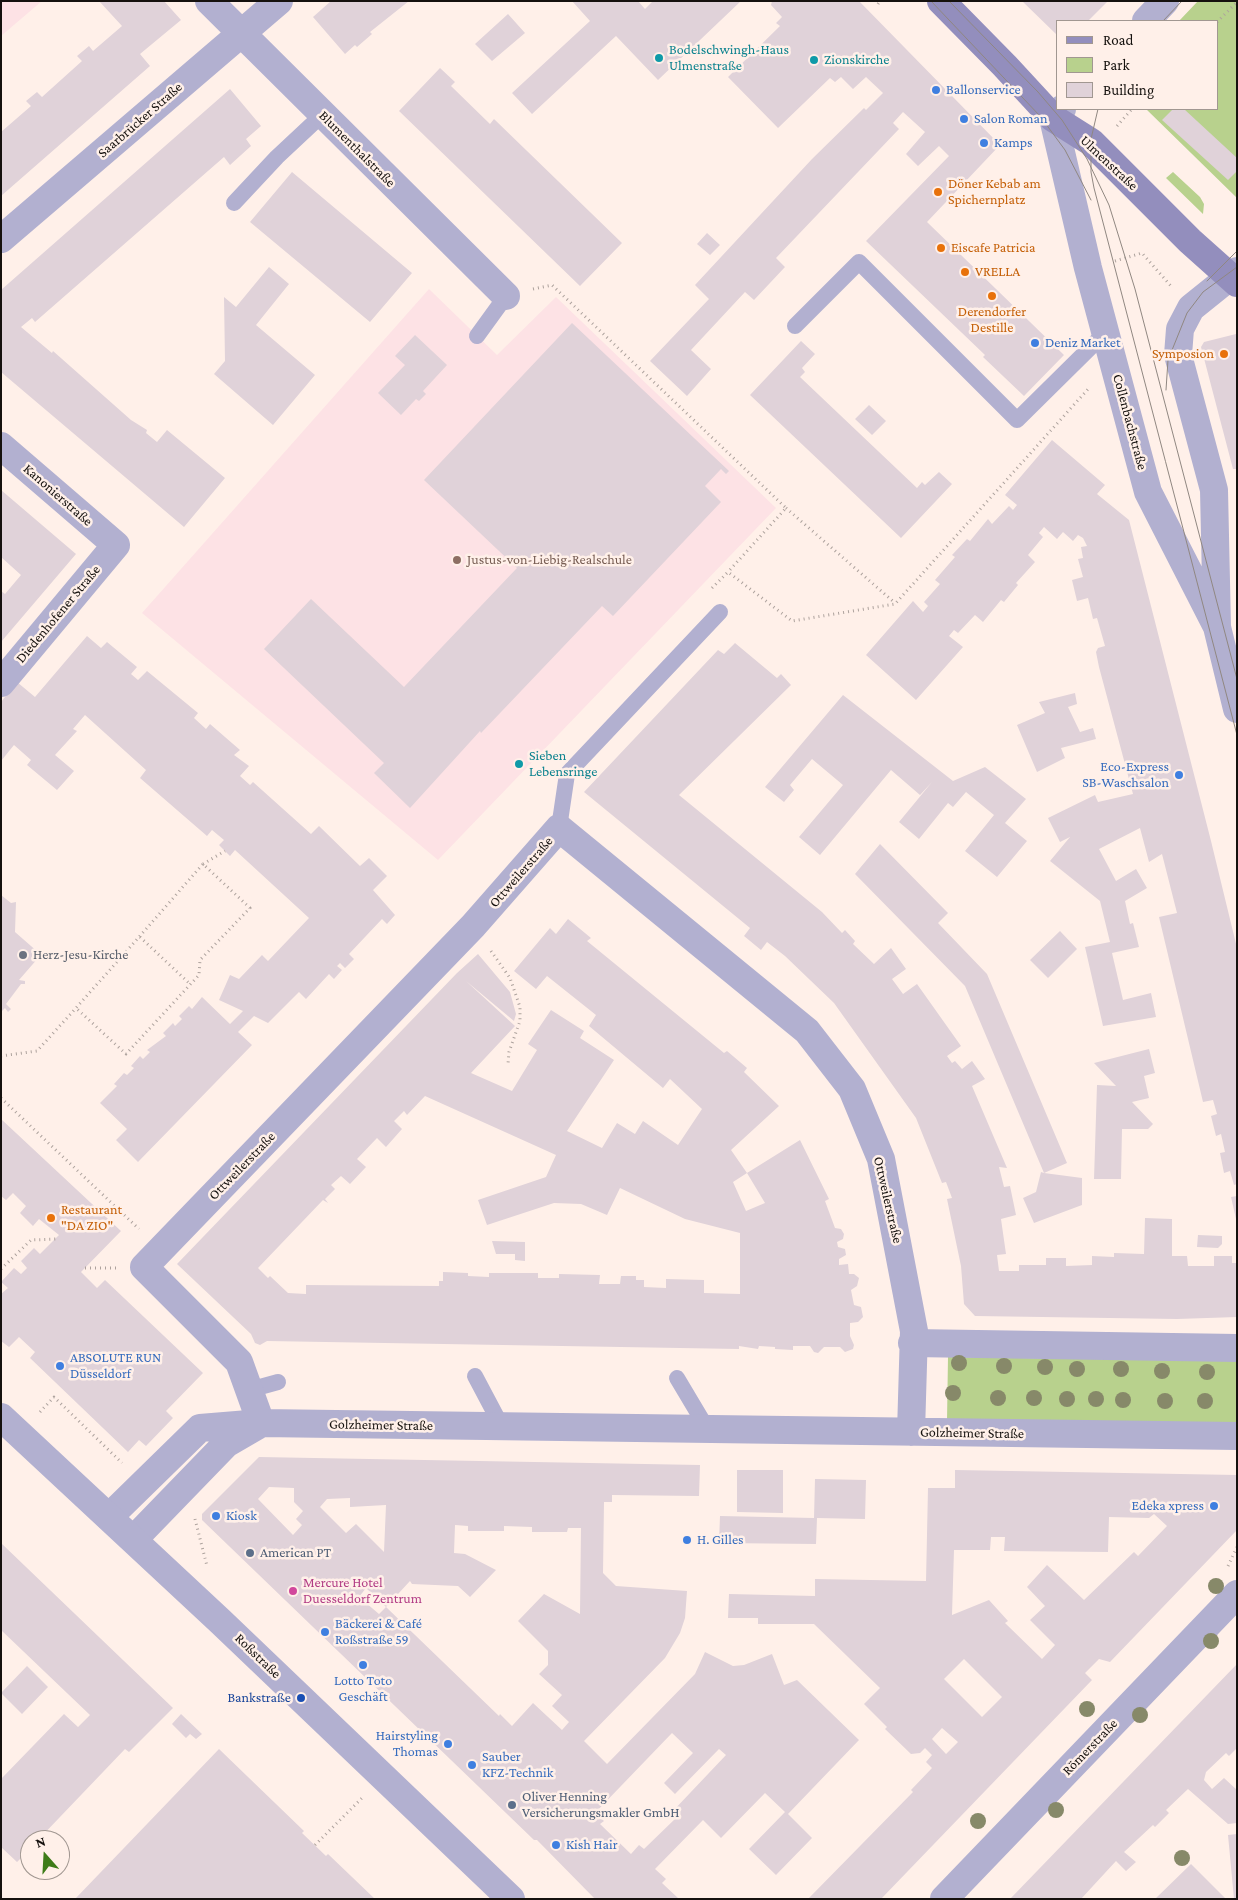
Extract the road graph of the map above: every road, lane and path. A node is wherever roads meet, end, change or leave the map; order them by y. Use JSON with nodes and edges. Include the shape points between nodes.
{"nodes":[{"id":1,"x":209,"y":1,"type":"edge"},
{"id":2,"x":279,"y":1,"type":"edge"},
{"id":3,"x":940,"y":1,"type":"edge"},
{"id":4,"x":1165,"y":1,"type":"edge"},
{"id":5,"x":1237,"y":2,"type":"edge"},
{"id":6,"x":1147,"y":20,"type":"edge"},
{"id":7,"x":1218,"y":21,"type":"edge"},
{"id":8,"x":240,"y":34,"type":"junction"},
{"id":9,"x":1057,"y":113,"type":"edge"},
{"id":10,"x":322,"y":114,"type":"junction"},
{"id":11,"x":234,"y":203,"type":"dead end"},
{"id":12,"x":1,"y":239,"type":"edge"},
{"id":13,"x":1088,"y":268,"type":"junction"},
{"id":14,"x":1234,"y":277,"type":"edge"},
{"id":15,"x":506,"y":296,"type":"junction"},
{"id":16,"x":1191,"y":308,"type":"junction"},
{"id":17,"x":795,"y":326,"type":"dead end"},
{"id":18,"x":1106,"y":332,"type":"junction"},
{"id":19,"x":477,"y":336,"type":"dead end"},
{"id":20,"x":1114,"y":360,"type":"junction"},
{"id":21,"x":1,"y":446,"type":"edge"},
{"id":22,"x":786,"y":508,"type":"junction"},
{"id":23,"x":116,"y":545,"type":"joint"},
{"id":24,"x":728,"y":572,"type":"junction"},
{"id":25,"x":708,"y":593,"type":"dead end"},
{"id":26,"x":895,"y":604,"type":"junction"},
{"id":27,"x":720,"y":612,"type":"dead end"},
{"id":28,"x":1217,"y":627,"type":"junction"},
{"id":29,"x":1,"y":683,"type":"edge"},
{"id":30,"x":1237,"y":709,"type":"edge"},
{"id":31,"x":559,"y":828,"type":"junction"},
{"id":32,"x":225,"y":851,"type":"dead end"},
{"id":33,"x":204,"y":864,"type":"junction"},
{"id":34,"x":473,"y":926,"type":"junction"},
{"id":35,"x":139,"y":937,"type":"junction"},
{"id":36,"x":190,"y":984,"type":"junction"},
{"id":37,"x":76,"y":1008,"type":"junction"},
{"id":38,"x":1,"y":1056,"type":"edge"},
{"id":39,"x":508,"y":1064,"type":"dead end"},
{"id":40,"x":1,"y":1098,"type":"edge"},
{"id":41,"x":142,"y":1232,"type":"dead end"},
{"id":42,"x":56,"y":1239,"type":"dead end"},
{"id":43,"x":1,"y":1269,"type":"edge"},
{"id":44,"x":912,"y":1343,"type":"junction"},
{"id":45,"x":1237,"y":1348,"type":"edge"},
{"id":46,"x":475,"y":1376,"type":"dead end"},
{"id":47,"x":677,"y":1378,"type":"dead end"},
{"id":48,"x":278,"y":1382,"type":"dead end"},
{"id":49,"x":249,"y":1390,"type":"junction"},
{"id":50,"x":1,"y":1417,"type":"edge"},
{"id":51,"x":261,"y":1423,"type":"junction"},
{"id":52,"x":502,"y":1427,"type":"junction"},
{"id":53,"x":708,"y":1430,"type":"junction"},
{"id":54,"x":911,"y":1432,"type":"junction"},
{"id":55,"x":1237,"y":1436,"type":"edge"},
{"id":56,"x":109,"y":1517,"type":"junction"},
{"id":57,"x":134,"y":1539,"type":"junction"},
{"id":58,"x":1237,"y":1594,"type":"edge"},
{"id":59,"x":383,"y":1776,"type":"junction"},
{"id":60,"x":315,"y":1846,"type":"dead end"},
{"id":61,"x":511,"y":1899,"type":"edge"},
{"id":62,"x":944,"y":1899,"type":"edge"}],
"edges":[{"from":1,"to":8,"type":"street","name":"Blumenthalstraße"},
{"from":2,"to":8,"type":"street","name":"Saarbrücker Straße"},
{"from":3,"to":9,"type":"main road","name":"Ulmenstraße"},
{"from":4,"to":6,"type":"street"},
{"from":5,"to":7,"type":"path"},
{"from":8,"to":10,"type":"street","name":"Blumenthalstraße"},
{"from":8,"to":12,"type":"street","name":"Saarbrücker Straße"},
{"from":9,"to":13,"type":"street","name":"Collenbachstraße"},
{"from":9,"to":14,"type":"main road","name":"Ulmenstraße"},
{"from":10,"to":11,"type":"lane"},
{"from":10,"to":15,"type":"street","name":"Blumenthalstraße"},
{"from":13,"to":16,"type":"path","via":[[1142,253]]},
{"from":13,"to":18,"type":"street","name":"Collenbachstraße"},
{"from":14,"to":16,"type":"street","name":"Collenbachstraße"},
{"from":15,"to":19,"type":"lane"},
{"from":15,"to":22,"type":"path","via":[[552,285]]},
{"from":16,"to":28,"type":"street","name":"Collenbachstraße","via":[[1180,329],[1178,355],[1214,490]]},
{"from":17,"to":18,"type":"lane","via":[[859,262],[1017,420]]},
{"from":18,"to":20,"type":"street","name":"Collenbachstraße"},
{"from":20,"to":26,"type":"path"},
{"from":20,"to":28,"type":"street","name":"Collenbachstraße","via":[[1148,492]]},
{"from":21,"to":23,"type":"street","name":"Kanonierstraße"},
{"from":22,"to":24,"type":"path"},
{"from":22,"to":26,"type":"path"},
{"from":23,"to":29,"type":"street","name":"Diedenhofener Straße"},
{"from":24,"to":25,"type":"path"},
{"from":24,"to":26,"type":"path","via":[[792,621]]},
{"from":27,"to":31,"type":"lane","via":[[567,774]]},
{"from":28,"to":30,"type":"street","name":"Collenbachstraße"},
{"from":31,"to":34,"type":"street","name":"Ottweilerstraße"},
{"from":31,"to":44,"type":"street","name":"Ottweilerstraße","via":[[807,1031],[852,1089],[881,1160],[914,1331]]},
{"from":32,"to":33,"type":"path"},
{"from":33,"to":35,"type":"path"},
{"from":33,"to":36,"type":"path","via":[[250,908],[200,960],[199,976]]},
{"from":34,"to":39,"type":"path","via":[[510,978],[520,1007],[520,1021]]},
{"from":34,"to":49,"type":"street","name":"Ottweilerstraße","via":[[144,1268],[239,1362]]},
{"from":35,"to":36,"type":"path"},
{"from":35,"to":37,"type":"path"},
{"from":36,"to":37,"type":"path","via":[[126,1054]]},
{"from":37,"to":38,"type":"path","via":[[37,1051]]},
{"from":40,"to":41,"type":"path"},
{"from":42,"to":43,"type":"path","via":[[31,1240]]},
{"from":44,"to":45,"type":"street"},
{"from":44,"to":54,"type":"street","name":"Ottweilerstraße"},
{"from":46,"to":52,"type":"lane"},
{"from":47,"to":53,"type":"lane"},
{"from":48,"to":49,"type":"lane"},
{"from":49,"to":51,"type":"street","name":"Ottweilerstraße"},
{"from":50,"to":56,"type":"street","name":"Roßstraße"},
{"from":51,"to":52,"type":"street","name":"Golzheimer Straße"},
{"from":51,"to":56,"type":"street","name":"Golzheimer Straße","via":[[200,1428]]},
{"from":51,"to":57,"type":"street","via":[[226,1444]]},
{"from":52,"to":53,"type":"street","name":"Golzheimer Straße"},
{"from":53,"to":54,"type":"street","name":"Golzheimer Straße"},
{"from":54,"to":55,"type":"street","name":"Golzheimer Straße"},
{"from":56,"to":57,"type":"street","name":"Roßstraße"},
{"from":57,"to":59,"type":"street","name":"Roßstraße"},
{"from":58,"to":62,"type":"street","name":"Römerstraße"},
{"from":59,"to":60,"type":"path"},
{"from":59,"to":61,"type":"street","name":"Roßstraße"}]}
